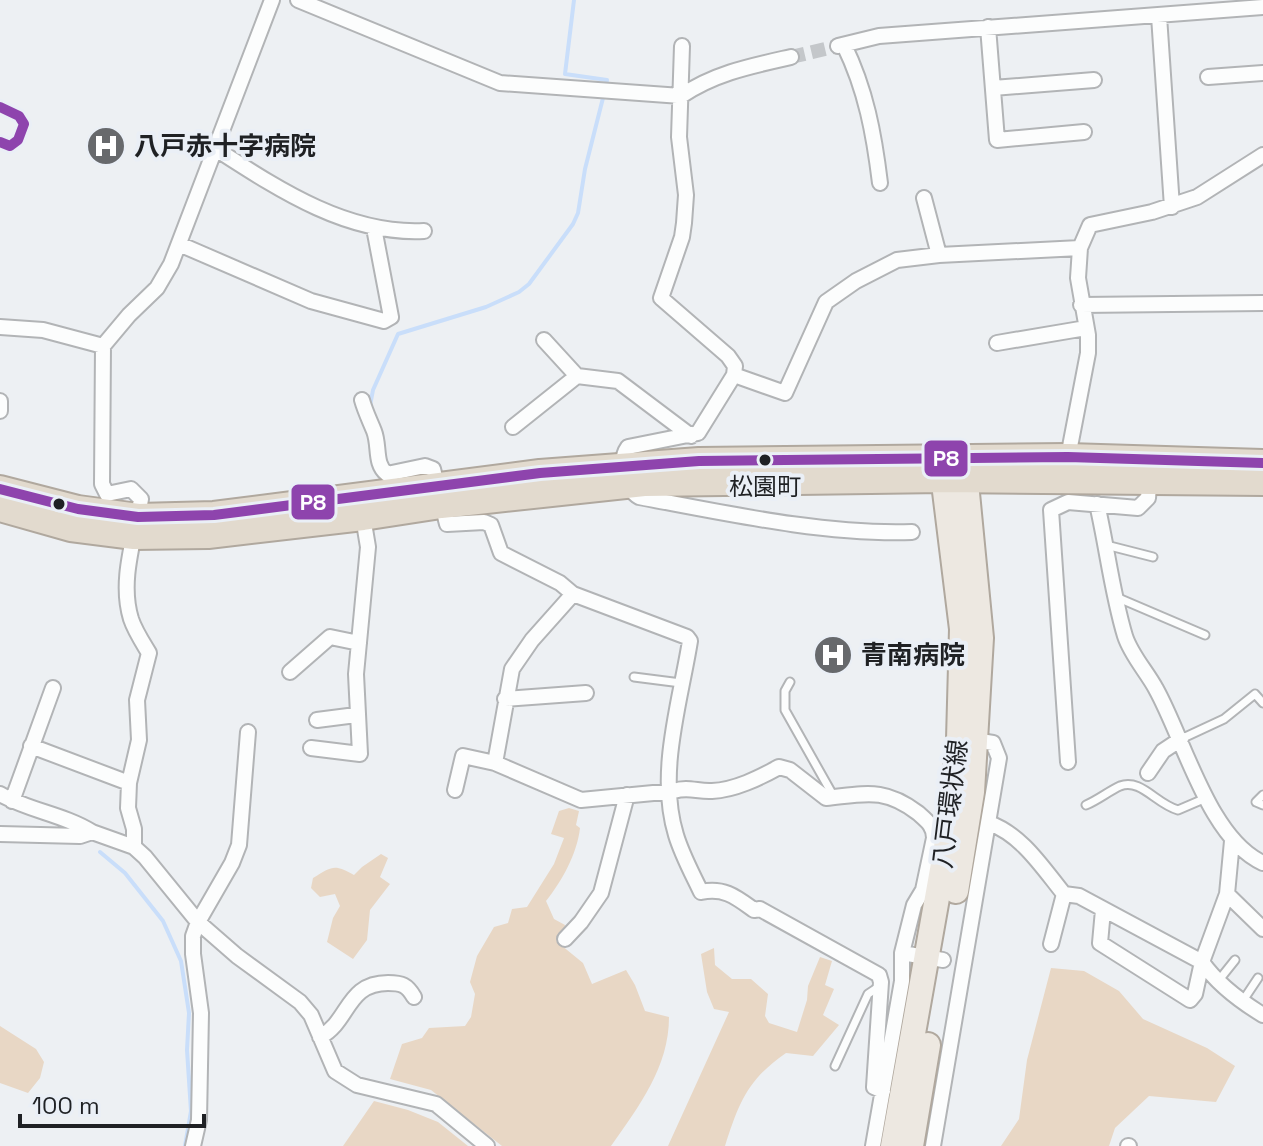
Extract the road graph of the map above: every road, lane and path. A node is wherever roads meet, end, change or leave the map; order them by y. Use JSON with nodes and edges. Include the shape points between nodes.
{"nodes":[{"id":1,"x":272,"y":0,"type":"edge"},
{"id":2,"x":298,"y":0,"type":"edge"},
{"id":3,"x":1263,"y":7,"type":"edge"},
{"id":4,"x":1159,"y":16,"type":"junction"},
{"id":5,"x":988,"y":27,"type":"junction"},
{"id":6,"x":682,"y":46,"type":"dead end"},
{"id":7,"x":791,"y":57,"type":"tunnel mouth"},
{"id":8,"x":1263,"y":73,"type":"edge"},
{"id":9,"x":1208,"y":77,"type":"dead end"},
{"id":10,"x":1094,"y":80,"type":"dead end"},
{"id":11,"x":993,"y":88,"type":"junction"},
{"id":12,"x":681,"y":96,"type":"junction"},
{"id":13,"x":0,"y":107,"type":"edge"},
{"id":14,"x":1084,"y":132,"type":"dead end"},
{"id":15,"x":0,"y":142,"type":"edge"},
{"id":16,"x":216,"y":149,"type":"junction"},
{"id":17,"x":1263,"y":155,"type":"edge"},
{"id":18,"x":880,"y":183,"type":"dead end"},
{"id":19,"x":924,"y":198,"type":"dead end"},
{"id":20,"x":1172,"y":207,"type":"junction"},
{"id":21,"x":374,"y":228,"type":"junction"},
{"id":22,"x":424,"y":231,"type":"dead end"},
{"id":23,"x":179,"y":244,"type":"junction"},
{"id":24,"x":1080,"y":248,"type":"junction"},
{"id":25,"x":939,"y":255,"type":"junction"},
{"id":26,"x":1263,"y":303,"type":"edge"},
{"id":27,"x":1081,"y":305,"type":"junction"},
{"id":28,"x":0,"y":327,"type":"edge"},
{"id":29,"x":1086,"y":328,"type":"junction"},
{"id":30,"x":544,"y":340,"type":"dead end"},
{"id":31,"x":997,"y":343,"type":"dead end"},
{"id":32,"x":103,"y":346,"type":"junction"},
{"id":33,"x":734,"y":375,"type":"junction"},
{"id":34,"x":577,"y":376,"type":"junction"},
{"id":35,"x":362,"y":400,"type":"dead end"},
{"id":36,"x":0,"y":401,"type":"edge"},
{"id":37,"x":0,"y":411,"type":"edge"},
{"id":38,"x":513,"y":427,"type":"dead end"},
{"id":39,"x":691,"y":436,"type":"junction"},
{"id":40,"x":1068,"y":457,"type":"junction"},
{"id":41,"x":1263,"y":463,"type":"edge"},
{"id":42,"x":953,"y":469,"type":"junction"},
{"id":43,"x":1151,"y":470,"type":"junction"},
{"id":44,"x":626,"y":475,"type":"junction"},
{"id":45,"x":1263,"y":482,"type":"edge"},
{"id":46,"x":0,"y":489,"type":"edge"},
{"id":47,"x":440,"y":496,"type":"junction"},
{"id":48,"x":1097,"y":504,"type":"junction"},
{"id":49,"x":0,"y":508,"type":"edge"},
{"id":50,"x":363,"y":517,"type":"junction"},
{"id":51,"x":136,"y":527,"type":"junction"},
{"id":52,"x":912,"y":532,"type":"dead end"},
{"id":53,"x":1106,"y":545,"type":"junction"},
{"id":54,"x":1153,"y":557,"type":"dead end"},
{"id":55,"x":573,"y":594,"type":"junction"},
{"id":56,"x":1116,"y":597,"type":"junction"},
{"id":57,"x":1205,"y":635,"type":"dead end"},
{"id":58,"x":359,"y":643,"type":"junction"},
{"id":59,"x":290,"y":672,"type":"dead end"},
{"id":60,"x":634,"y":677,"type":"dead end"},
{"id":61,"x":790,"y":682,"type":"dead end"},
{"id":62,"x":683,"y":683,"type":"junction"},
{"id":63,"x":53,"y":688,"type":"dead end"},
{"id":64,"x":586,"y":693,"type":"dead end"},
{"id":65,"x":505,"y":699,"type":"junction"},
{"id":66,"x":1263,"y":703,"type":"edge"},
{"id":67,"x":356,"y":715,"type":"junction"},
{"id":68,"x":317,"y":720,"type":"dead end"},
{"id":69,"x":248,"y":732,"type":"dead end"},
{"id":70,"x":968,"y":739,"type":"junction"},
{"id":71,"x":1181,"y":739,"type":"junction"},
{"id":72,"x":31,"y":746,"type":"junction"},
{"id":73,"x":311,"y":748,"type":"dead end"},
{"id":74,"x":1068,"y":762,"type":"dead end"},
{"id":75,"x":495,"y":763,"type":"junction"},
{"id":76,"x":1148,"y":773,"type":"dead end"},
{"id":77,"x":129,"y":783,"type":"junction"},
{"id":78,"x":455,"y":790,"type":"dead end"},
{"id":79,"x":669,"y":791,"type":"junction"},
{"id":80,"x":627,"y":795,"type":"junction"},
{"id":81,"x":1263,"y":795,"type":"edge"},
{"id":82,"x":6,"y":797,"type":"edge"},
{"id":83,"x":834,"y":797,"type":"junction"},
{"id":84,"x":1206,"y":798,"type":"junction"},
{"id":85,"x":1086,"y":805,"type":"dead end"},
{"id":86,"x":1263,"y":805,"type":"edge"},
{"id":87,"x":989,"y":823,"type":"junction"},
{"id":88,"x":92,"y":832,"type":"junction"},
{"id":89,"x":0,"y":834,"type":"edge"},
{"id":90,"x":1232,"y":841,"type":"junction"},
{"id":91,"x":134,"y":847,"type":"junction"},
{"id":92,"x":1263,"y":863,"type":"edge"},
{"id":93,"x":1064,"y":894,"type":"junction"},
{"id":94,"x":1227,"y":894,"type":"junction"},
{"id":95,"x":1103,"y":910,"type":"junction"},
{"id":96,"x":198,"y":922,"type":"junction"},
{"id":97,"x":1263,"y":929,"type":"edge"},
{"id":98,"x":565,"y":939,"type":"dead end"},
{"id":99,"x":1051,"y":944,"type":"dead end"},
{"id":100,"x":902,"y":953,"type":"junction"},
{"id":101,"x":935,"y":959,"type":"junction"},
{"id":102,"x":1235,"y":960,"type":"dead end"},
{"id":103,"x":1202,"y":962,"type":"junction"},
{"id":104,"x":1258,"y":978,"type":"dead end"},
{"id":105,"x":1218,"y":981,"type":"junction"},
{"id":106,"x":880,"y":986,"type":"junction"},
{"id":107,"x":414,"y":997,"type":"dead end"},
{"id":108,"x":1242,"y":1002,"type":"junction"},
{"id":109,"x":1263,"y":1015,"type":"edge"},
{"id":110,"x":320,"y":1037,"type":"junction"},
{"id":111,"x":835,"y":1066,"type":"dead end"},
{"id":112,"x":883,"y":1091,"type":"junction"},
{"id":113,"x":193,"y":1146,"type":"edge"},
{"id":114,"x":487,"y":1146,"type":"edge"},
{"id":115,"x":873,"y":1146,"type":"edge"},
{"id":116,"x":893,"y":1146,"type":"edge"},
{"id":117,"x":911,"y":1146,"type":"edge"},
{"id":118,"x":933,"y":1146,"type":"edge"}],
"edges":[{"from":1,"to":16,"type":"street"},
{"from":2,"to":12,"type":"street","via":[[500,83]]},
{"from":3,"to":4,"type":"street"},
{"from":4,"to":5,"type":"street"},
{"from":4,"to":20,"type":"street"},
{"from":5,"to":11,"type":"street"},
{"from":5,"to":18,"type":"street","via":[[879,36],[841,46],[858,73],[869,111]]},
{"from":6,"to":12,"type":"street"},
{"from":7,"to":12,"type":"street","via":[[704,80]]},
{"from":8,"to":9,"type":"street"},
{"from":10,"to":11,"type":"street"},
{"from":11,"to":14,"type":"street","via":[[997,140]]},
{"from":12,"to":33,"type":"street","via":[[684,223],[661,298],[728,356]]},
{"from":13,"to":15,"type":"lane","via":[[24,124],[18,140],[10,146]]},
{"from":16,"to":21,"type":"street","via":[[304,202]]},
{"from":16,"to":23,"type":"street"},
{"from":17,"to":20,"type":"street"},
{"from":19,"to":25,"type":"street"},
{"from":20,"to":24,"type":"street","via":[[1090,225]]},
{"from":21,"to":22,"type":"street"},
{"from":21,"to":23,"type":"street","via":[[391,317],[384,321],[311,301]]},
{"from":23,"to":32,"type":"street","via":[[157,288]]},
{"from":24,"to":25,"type":"street"},
{"from":24,"to":27,"type":"street"},
{"from":25,"to":33,"type":"street","via":[[897,260],[826,302],[785,393]]},
{"from":26,"to":27,"type":"street"},
{"from":27,"to":29,"type":"street"},
{"from":28,"to":32,"type":"street","via":[[43,330]]},
{"from":29,"to":31,"type":"street"},
{"from":29,"to":40,"type":"street","via":[[1088,353]]},
{"from":30,"to":34,"type":"street"},
{"from":32,"to":51,"type":"street","via":[[102,484],[107,494],[131,489],[141,499]]},
{"from":33,"to":39,"type":"street"},
{"from":34,"to":38,"type":"street"},
{"from":34,"to":39,"type":"street","via":[[618,381]]},
{"from":35,"to":47,"type":"street","via":[[383,472],[429,467],[436,473]]},
{"from":36,"to":37,"type":"street"},
{"from":39,"to":44,"type":"street","via":[[628,447]]},
{"from":40,"to":42,"type":"highway"},
{"from":40,"to":43,"type":"highway"},
{"from":41,"to":43,"type":"highway"},
{"from":42,"to":43,"type":"highway"},
{"from":42,"to":44,"type":"highway","via":[[699,461]]},
{"from":42,"to":70,"type":"main road","name":"八戸環状線","via":[[981,638]]},
{"from":43,"to":45,"type":"highway"},
{"from":43,"to":48,"type":"street","via":[[1148,498],[1138,508]]},
{"from":44,"to":47,"type":"highway"},
{"from":44,"to":52,"type":"street","via":[[639,497],[761,519]]},
{"from":46,"to":51,"type":"highway"},
{"from":47,"to":50,"type":"highway"},
{"from":47,"to":51,"type":"highway","via":[[214,515]]},
{"from":47,"to":55,"type":"street","via":[[447,524],[491,525],[501,553]]},
{"from":48,"to":53,"type":"street"},
{"from":48,"to":74,"type":"street","via":[[1068,502],[1051,510]]},
{"from":49,"to":51,"type":"highway","via":[[71,528]]},
{"from":50,"to":51,"type":"highway","via":[[208,535]]},
{"from":50,"to":58,"type":"street","via":[[368,547]]},
{"from":51,"to":77,"type":"street","via":[[126,595],[132,621],[149,653],[137,700],[139,740]]},
{"from":53,"to":54,"type":"lane"},
{"from":53,"to":56,"type":"street"},
{"from":55,"to":62,"type":"street","via":[[687,637]]},
{"from":55,"to":65,"type":"street","via":[[518,657]]},
{"from":56,"to":57,"type":"lane"},
{"from":56,"to":71,"type":"street","via":[[1126,639]]},
{"from":58,"to":59,"type":"street","via":[[330,637]]},
{"from":58,"to":67,"type":"street"},
{"from":60,"to":62,"type":"lane"},
{"from":61,"to":83,"type":"lane","via":[[785,710]]},
{"from":62,"to":79,"type":"street","via":[[670,752]]},
{"from":63,"to":72,"type":"street"},
{"from":64,"to":65,"type":"street"},
{"from":65,"to":75,"type":"street"},
{"from":66,"to":71,"type":"lane","via":[[1255,694],[1224,719]]},
{"from":67,"to":68,"type":"street"},
{"from":67,"to":73,"type":"street","via":[[360,754]]},
{"from":69,"to":96,"type":"street","via":[[239,845]]},
{"from":70,"to":87,"type":"street","via":[[993,743],[999,758]]},
{"from":70,"to":101,"type":"main road","name":"八戸環状線","via":[[966,836]]},
{"from":71,"to":76,"type":"street","via":[[1163,751]]},
{"from":71,"to":84,"type":"street"},
{"from":72,"to":77,"type":"street"},
{"from":72,"to":82,"type":"street"},
{"from":75,"to":78,"type":"street","via":[[463,756]]},
{"from":75,"to":80,"type":"street","via":[[581,800]]},
{"from":77,"to":91,"type":"street"},
{"from":79,"to":80,"type":"street"},
{"from":79,"to":83,"type":"street","via":[[713,791],[755,780],[779,767],[826,798]]},
{"from":79,"to":106,"type":"street","via":[[675,833],[701,892],[725,892],[760,909],[873,971]]},
{"from":80,"to":98,"type":"street","via":[[601,893]]},
{"from":81,"to":86,"type":"lane","via":[[1256,802]]},
{"from":82,"to":88,"type":"street"},
{"from":83,"to":100,"type":"street","via":[[892,796],[934,830],[923,890]]},
{"from":84,"to":85,"type":"lane","via":[[1178,810],[1129,784]]},
{"from":84,"to":90,"type":"street"},
{"from":87,"to":93,"type":"street","via":[[1004,828],[1028,849]]},
{"from":87,"to":118,"type":"street"},
{"from":88,"to":89,"type":"street"},
{"from":88,"to":91,"type":"street"},
{"from":90,"to":92,"type":"street"},
{"from":90,"to":94,"type":"street"},
{"from":91,"to":96,"type":"street"},
{"from":93,"to":95,"type":"street"},
{"from":93,"to":99,"type":"street"},
{"from":94,"to":97,"type":"street"},
{"from":94,"to":103,"type":"street"},
{"from":95,"to":103,"type":"street"},
{"from":95,"to":103,"type":"street","via":[[1100,943],[1190,1000]]},
{"from":96,"to":110,"type":"street","via":[[300,1002]]},
{"from":96,"to":113,"type":"street","via":[[193,954],[201,1013],[199,1120]]},
{"from":100,"to":101,"type":"street"},
{"from":100,"to":112,"type":"street"},
{"from":101,"to":116,"type":"main road","name":"八戸環状線"},
{"from":101,"to":117,"type":"main road","name":"八戸環状線"},
{"from":102,"to":105,"type":"lane"},
{"from":103,"to":105,"type":"street"},
{"from":104,"to":108,"type":"lane"},
{"from":105,"to":108,"type":"street"},
{"from":106,"to":111,"type":"lane","via":[[868,994]]},
{"from":106,"to":112,"type":"street","via":[[874,1087]]},
{"from":107,"to":110,"type":"street","via":[[400,983],[367,986]]},
{"from":108,"to":109,"type":"street"},
{"from":110,"to":114,"type":"street","via":[[335,1071],[347,1080],[436,1104]]},
{"from":112,"to":115,"type":"street"}]}
